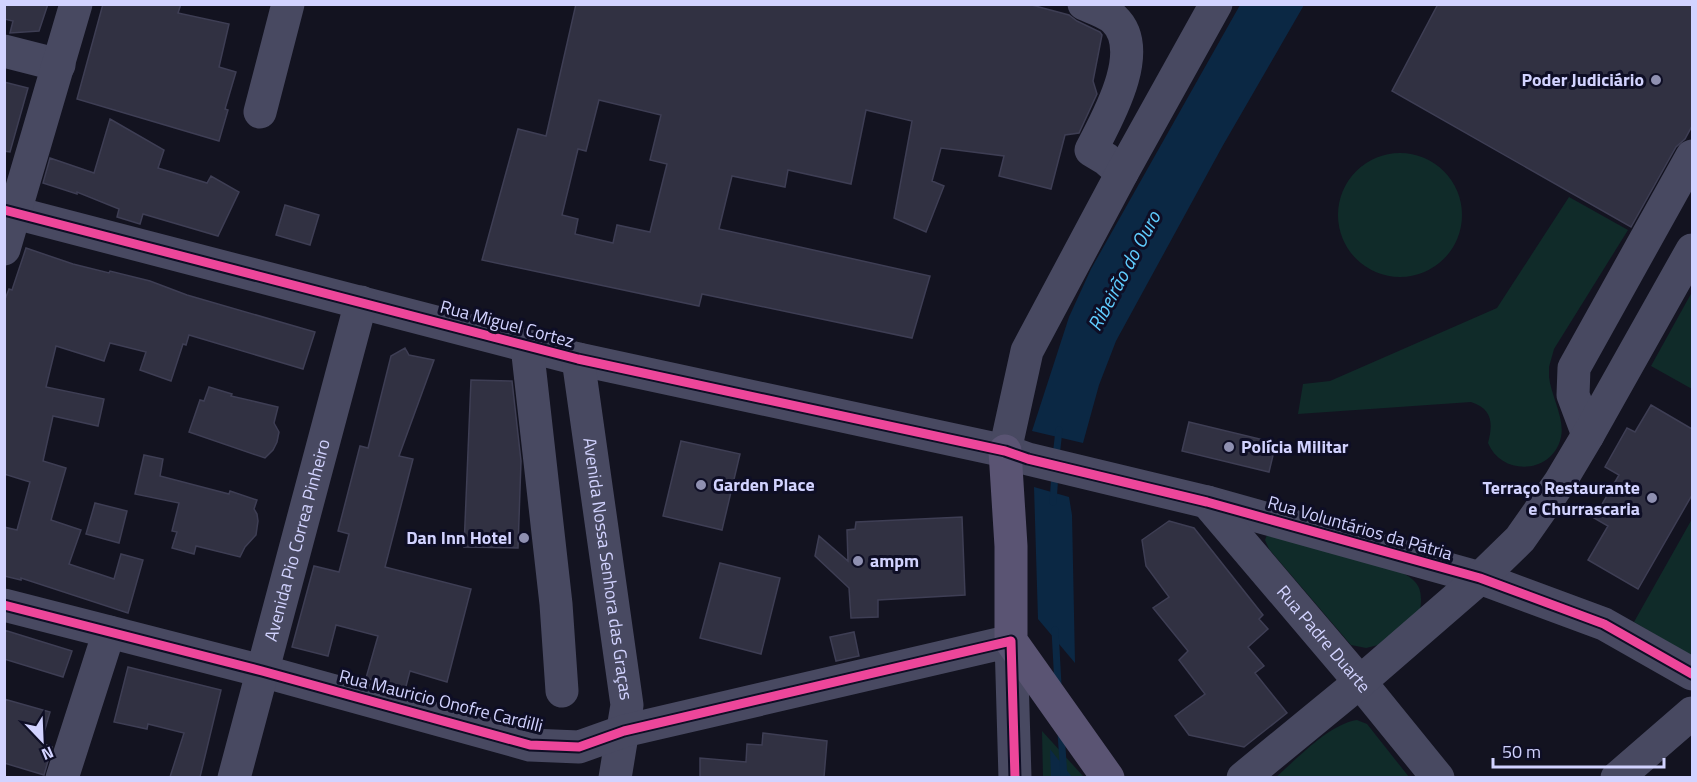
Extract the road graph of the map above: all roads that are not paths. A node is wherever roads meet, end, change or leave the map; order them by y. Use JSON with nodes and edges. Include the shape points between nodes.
{"nodes":[{"id":1,"x":76,"y":4,"type":"edge"},
{"id":2,"x":288,"y":4,"type":"edge"},
{"id":3,"x":1084,"y":4,"type":"edge"},
{"id":4,"x":1216,"y":4,"type":"edge"},
{"id":5,"x":4,"y":51,"type":"edge"},
{"id":6,"x":59,"y":65,"type":"junction"},
{"id":7,"x":260,"y":112,"type":"dead end"},
{"id":8,"x":1692,"y":156,"type":"edge"},
{"id":9,"x":1122,"y":173,"type":"junction"},
{"id":10,"x":10,"y":212,"type":"edge"},
{"id":11,"x":4,"y":249,"type":"edge"},
{"id":12,"x":1692,"y":250,"type":"edge"},
{"id":13,"x":361,"y":302,"type":"junction"},
{"id":14,"x":527,"y":346,"type":"junction"},
{"id":15,"x":578,"y":359,"type":"junction"},
{"id":16,"x":1588,"y":435,"type":"junction"},
{"id":17,"x":1017,"y":455,"type":"junction"},
{"id":18,"x":1207,"y":502,"type":"junction"},
{"id":19,"x":1480,"y":578,"type":"junction"},
{"id":20,"x":4,"y":604,"type":"edge"},
{"id":21,"x":109,"y":632,"type":"junction"},
{"id":22,"x":1011,"y":641,"type":"junction"},
{"id":23,"x":262,"y":671,"type":"junction"},
{"id":24,"x":1692,"y":674,"type":"edge"},
{"id":25,"x":1360,"y":682,"type":"junction"},
{"id":26,"x":562,"y":691,"type":"dead end"},
{"id":27,"x":1692,"y":713,"type":"edge"},
{"id":28,"x":624,"y":731,"type":"junction"},
{"id":29,"x":1106,"y":775,"type":"edge"},
{"id":30,"x":62,"y":777,"type":"edge"},
{"id":31,"x":234,"y":777,"type":"edge"},
{"id":32,"x":615,"y":777,"type":"edge"},
{"id":33,"x":1015,"y":777,"type":"edge"},
{"id":34,"x":1243,"y":777,"type":"edge"},
{"id":35,"x":1438,"y":777,"type":"edge"},
{"id":36,"x":1617,"y":777,"type":"edge"}],
"edges":[{"from":1,"to":6,"type":"street"},
{"from":2,"to":7,"type":"street"},
{"from":3,"to":9,"type":"street","via":[[1113,19],[1126,46],[1122,86],[1091,150]]},
{"from":4,"to":9,"type":"street"},
{"from":5,"to":6,"type":"street"},
{"from":6,"to":10,"type":"street"},
{"from":8,"to":16,"type":"street","via":[[1574,368],[1573,395]]},
{"from":9,"to":17,"type":"street","via":[[1027,351]]},
{"from":10,"to":11,"type":"street"},
{"from":10,"to":13,"type":"street","name":"Rua Miguel Cortez"},
{"from":12,"to":16,"type":"street"},
{"from":13,"to":14,"type":"street","name":"Rua Miguel Cortez"},
{"from":13,"to":23,"type":"street","name":"Avenida Pio Correa Pinheiro"},
{"from":14,"to":15,"type":"street","name":"Rua Miguel Cortez"},
{"from":14,"to":26,"type":"street"},
{"from":15,"to":17,"type":"street","name":"Rua Miguel Cortez"},
{"from":15,"to":28,"type":"street","name":"Avenida Nossa Senhora das Graças","via":[[627,705]]},
{"from":16,"to":19,"type":"street","via":[[1520,539]]},
{"from":17,"to":18,"type":"street","name":"Rua Voluntários da Pátria"},
{"from":17,"to":22,"type":"main road","via":[[1011,546]]},
{"from":18,"to":19,"type":"street","name":"Rua Voluntários da Pátria"},
{"from":18,"to":25,"type":"street","name":"Rua Padre Duarte"},
{"from":19,"to":24,"type":"street","name":"Rua Voluntários da Pátria","via":[[1604,624]]},
{"from":19,"to":25,"type":"street"},
{"from":20,"to":21,"type":"street","name":"Rua Mauricio Onofre Cardilli"},
{"from":21,"to":23,"type":"street","name":"Rua Mauricio Onofre Cardilli"},
{"from":21,"to":30,"type":"street"},
{"from":22,"to":28,"type":"street","name":"Rua Mauricio Onofre Cardilli"},
{"from":22,"to":29,"type":"main road"},
{"from":22,"to":33,"type":"street"},
{"from":23,"to":28,"type":"street","name":"Rua Mauricio Onofre Cardilli","via":[[530,745],[579,747]]},
{"from":23,"to":31,"type":"street","name":"Avenida Pio Correa Pinheiro"},
{"from":25,"to":34,"type":"street"},
{"from":25,"to":35,"type":"street","name":"Rua Padre Duarte"},
{"from":27,"to":36,"type":"street"},
{"from":28,"to":32,"type":"street","name":"Avenida Nossa Senhora das Graças"}]}
